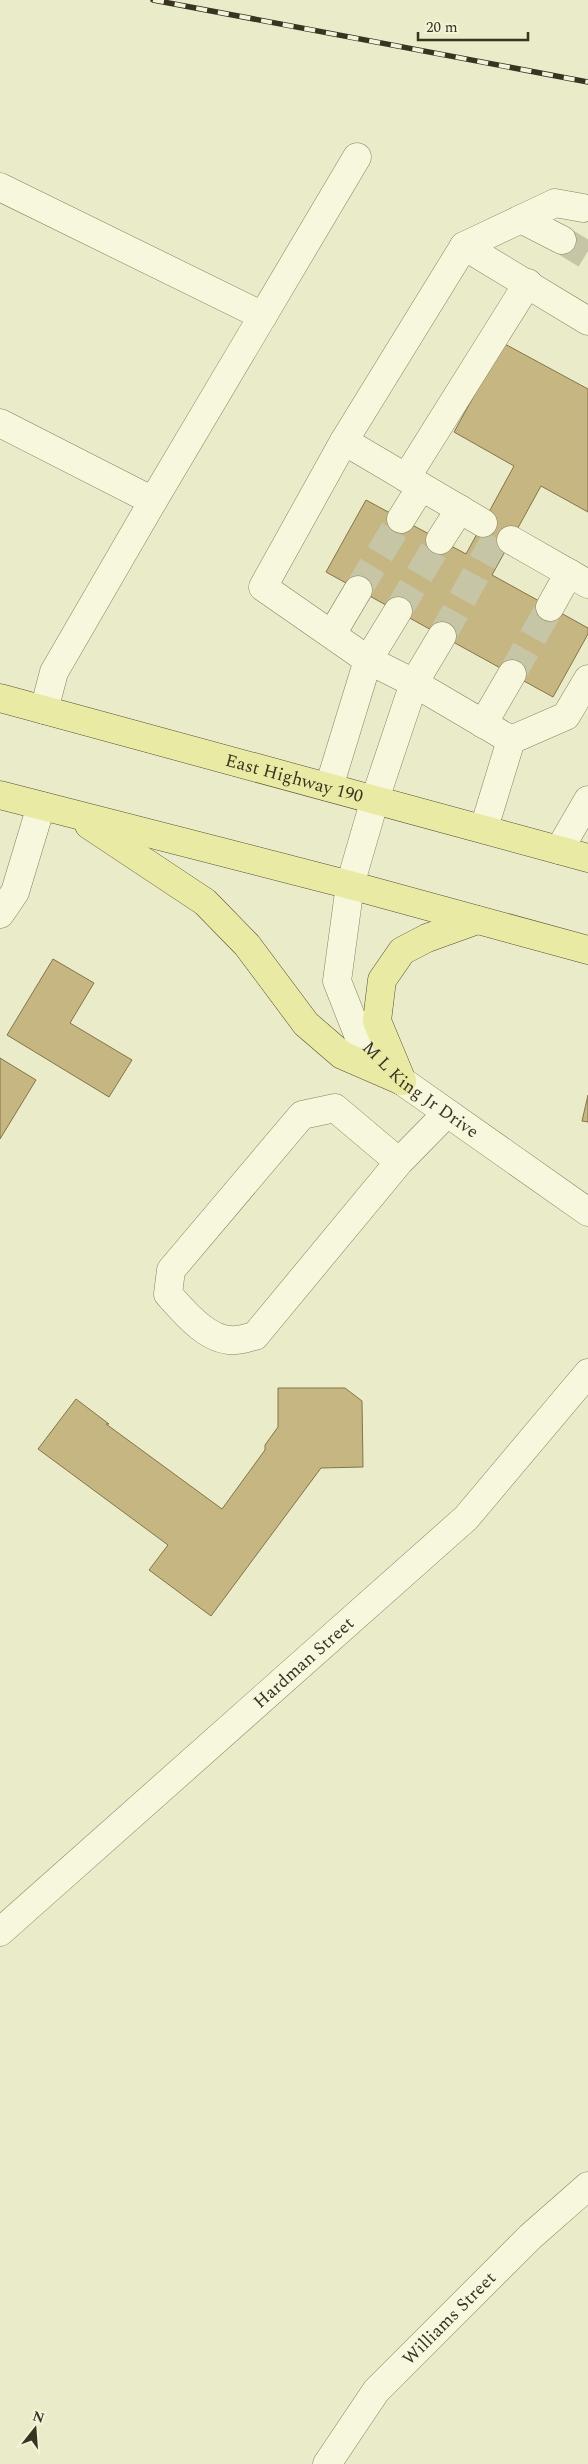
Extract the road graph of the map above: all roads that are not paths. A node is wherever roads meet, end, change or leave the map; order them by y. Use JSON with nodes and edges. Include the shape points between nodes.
{"nodes":[{"id":1,"x":357,"y":156,"type":"dead end"},
{"id":2,"x":0,"y":187,"type":"edge"},
{"id":3,"x":586,"y":200,"type":"edge"},
{"id":4,"x":521,"y":219,"type":"junction"},
{"id":5,"x":562,"y":240,"type":"tunnel mouth"},
{"id":6,"x":464,"y":246,"type":"junction"},
{"id":7,"x":528,"y":283,"type":"junction"},
{"id":8,"x":263,"y":316,"type":"junction"},
{"id":9,"x":588,"y":321,"type":"edge"},
{"id":10,"x":0,"y":423,"type":"edge"},
{"id":11,"x":344,"y":441,"type":"junction"},
{"id":12,"x":413,"y":482,"type":"junction"},
{"id":13,"x":153,"y":500,"type":"junction"},
{"id":14,"x":460,"y":509,"type":"junction"},
{"id":15,"x":401,"y":519,"type":"tunnel mouth"},
{"id":16,"x":483,"y":523,"type":"dead end"},
{"id":17,"x":440,"y":540,"type":"tunnel mouth"},
{"id":18,"x":511,"y":540,"type":"dead end"},
{"id":19,"x":578,"y":579,"type":"edge"},
{"id":20,"x":358,"y":590,"type":"tunnel mouth"},
{"id":21,"x":550,"y":607,"type":"tunnel mouth"},
{"id":22,"x":398,"y":612,"type":"tunnel mouth"},
{"id":23,"x":332,"y":634,"type":"junction"},
{"id":24,"x":442,"y":636,"type":"tunnel mouth"},
{"id":25,"x":368,"y":660,"type":"junction"},
{"id":26,"x":512,"y":674,"type":"tunnel mouth"},
{"id":27,"x":588,"y":679,"type":"edge"},
{"id":28,"x":414,"y":683,"type":"junction"},
{"id":29,"x":0,"y":698,"type":"edge"},
{"id":30,"x":44,"y":710,"type":"junction"},
{"id":31,"x":484,"y":724,"type":"junction"},
{"id":32,"x":511,"y":740,"type":"junction"},
{"id":33,"x":329,"y":787,"type":"junction"},
{"id":34,"x":0,"y":795,"type":"edge"},
{"id":35,"x":375,"y":799,"type":"junction"},
{"id":36,"x":588,"y":800,"type":"edge"},
{"id":37,"x":41,"y":806,"type":"junction"},
{"id":38,"x":71,"y":813,"type":"junction"},
{"id":39,"x":484,"y":828,"type":"junction"},
{"id":40,"x":559,"y":850,"type":"junction"},
{"id":41,"x":588,"y":858,"type":"edge"},
{"id":42,"x":350,"y":885,"type":"junction"},
{"id":43,"x":8,"y":890,"type":"edge"},
{"id":44,"x":0,"y":914,"type":"edge"},
{"id":45,"x":477,"y":920,"type":"junction"},
{"id":46,"x":588,"y":950,"type":"edge"},
{"id":47,"x":402,"y":1081,"type":"junction"},
{"id":48,"x":447,"y":1113,"type":"junction"},
{"id":49,"x":399,"y":1162,"type":"junction"},
{"id":50,"x":588,"y":1212,"type":"edge"},
{"id":51,"x":588,"y":1373,"type":"edge"},
{"id":52,"x":0,"y":1932,"type":"edge"},
{"id":53,"x":588,"y":2186,"type":"edge"},
{"id":54,"x":327,"y":2464,"type":"edge"}],
"edges":[{"from":1,"to":8,"type":"street"},
{"from":2,"to":8,"type":"street"},
{"from":3,"to":4,"type":"street","via":[[555,203]]},
{"from":4,"to":5,"type":"street"},
{"from":4,"to":6,"type":"street"},
{"from":6,"to":7,"type":"street"},
{"from":6,"to":11,"type":"street"},
{"from":7,"to":9,"type":"street"},
{"from":7,"to":12,"type":"street"},
{"from":8,"to":13,"type":"street"},
{"from":10,"to":13,"type":"street"},
{"from":11,"to":12,"type":"street"},
{"from":11,"to":23,"type":"street","via":[[263,587]]},
{"from":12,"to":14,"type":"street"},
{"from":12,"to":15,"type":"street"},
{"from":13,"to":30,"type":"street","via":[[54,672]]},
{"from":14,"to":16,"type":"street"},
{"from":14,"to":17,"type":"street"},
{"from":18,"to":19,"type":"street"},
{"from":19,"to":21,"type":"street"},
{"from":20,"to":23,"type":"street"},
{"from":22,"to":25,"type":"street"},
{"from":23,"to":25,"type":"street"},
{"from":24,"to":28,"type":"street","name":"M L King Jr Drive"},
{"from":25,"to":28,"type":"street"},
{"from":25,"to":33,"type":"street"},
{"from":26,"to":31,"type":"street"},
{"from":27,"to":32,"type":"street","via":[[566,716]]},
{"from":28,"to":31,"type":"street"},
{"from":28,"to":35,"type":"street","name":"M L King Jr Drive"},
{"from":29,"to":30,"type":"main road","name":"East Highway 190"},
{"from":30,"to":33,"type":"main road","name":"East Highway 190"},
{"from":31,"to":32,"type":"street"},
{"from":32,"to":39,"type":"street"},
{"from":33,"to":35,"type":"main road","name":"East Highway 190"},
{"from":34,"to":37,"type":"main road"},
{"from":35,"to":39,"type":"main road","name":"East Highway 190"},
{"from":35,"to":42,"type":"street","name":"M L King Jr Drive"},
{"from":36,"to":40,"type":"street"},
{"from":37,"to":38,"type":"main road"},
{"from":37,"to":43,"type":"street"},
{"from":38,"to":42,"type":"main road"},
{"from":38,"to":47,"type":"main road","via":[[205,902],[247,945],[306,1024],[342,1055]]},
{"from":39,"to":40,"type":"main road","name":"East Highway 190"},
{"from":40,"to":41,"type":"main road","name":"East Highway 190"},
{"from":42,"to":45,"type":"main road"},
{"from":42,"to":47,"type":"street","name":"M L King Jr Drive","via":[[337,981],[359,1037]]},
{"from":43,"to":44,"type":"street"},
{"from":45,"to":46,"type":"main road"},
{"from":45,"to":47,"type":"main road","via":[[402,950],[382,980],[377,1021]]},
{"from":47,"to":48,"type":"street","name":"M L King Jr Drive"},
{"from":48,"to":49,"type":"street"},
{"from":48,"to":50,"type":"street","name":"M L King Jr Drive"},
{"from":49,"to":49,"type":"street","via":[[255,1336],[234,1341],[212,1335],[186,1315],[168,1294],[171,1270],[302,1115],[334,1108]]},
{"from":51,"to":52,"type":"street","name":"Hardman Street","via":[[466,1518]]},
{"from":53,"to":54,"type":"street","name":"Williams Street","via":[[523,2244],[376,2391]]}]}
